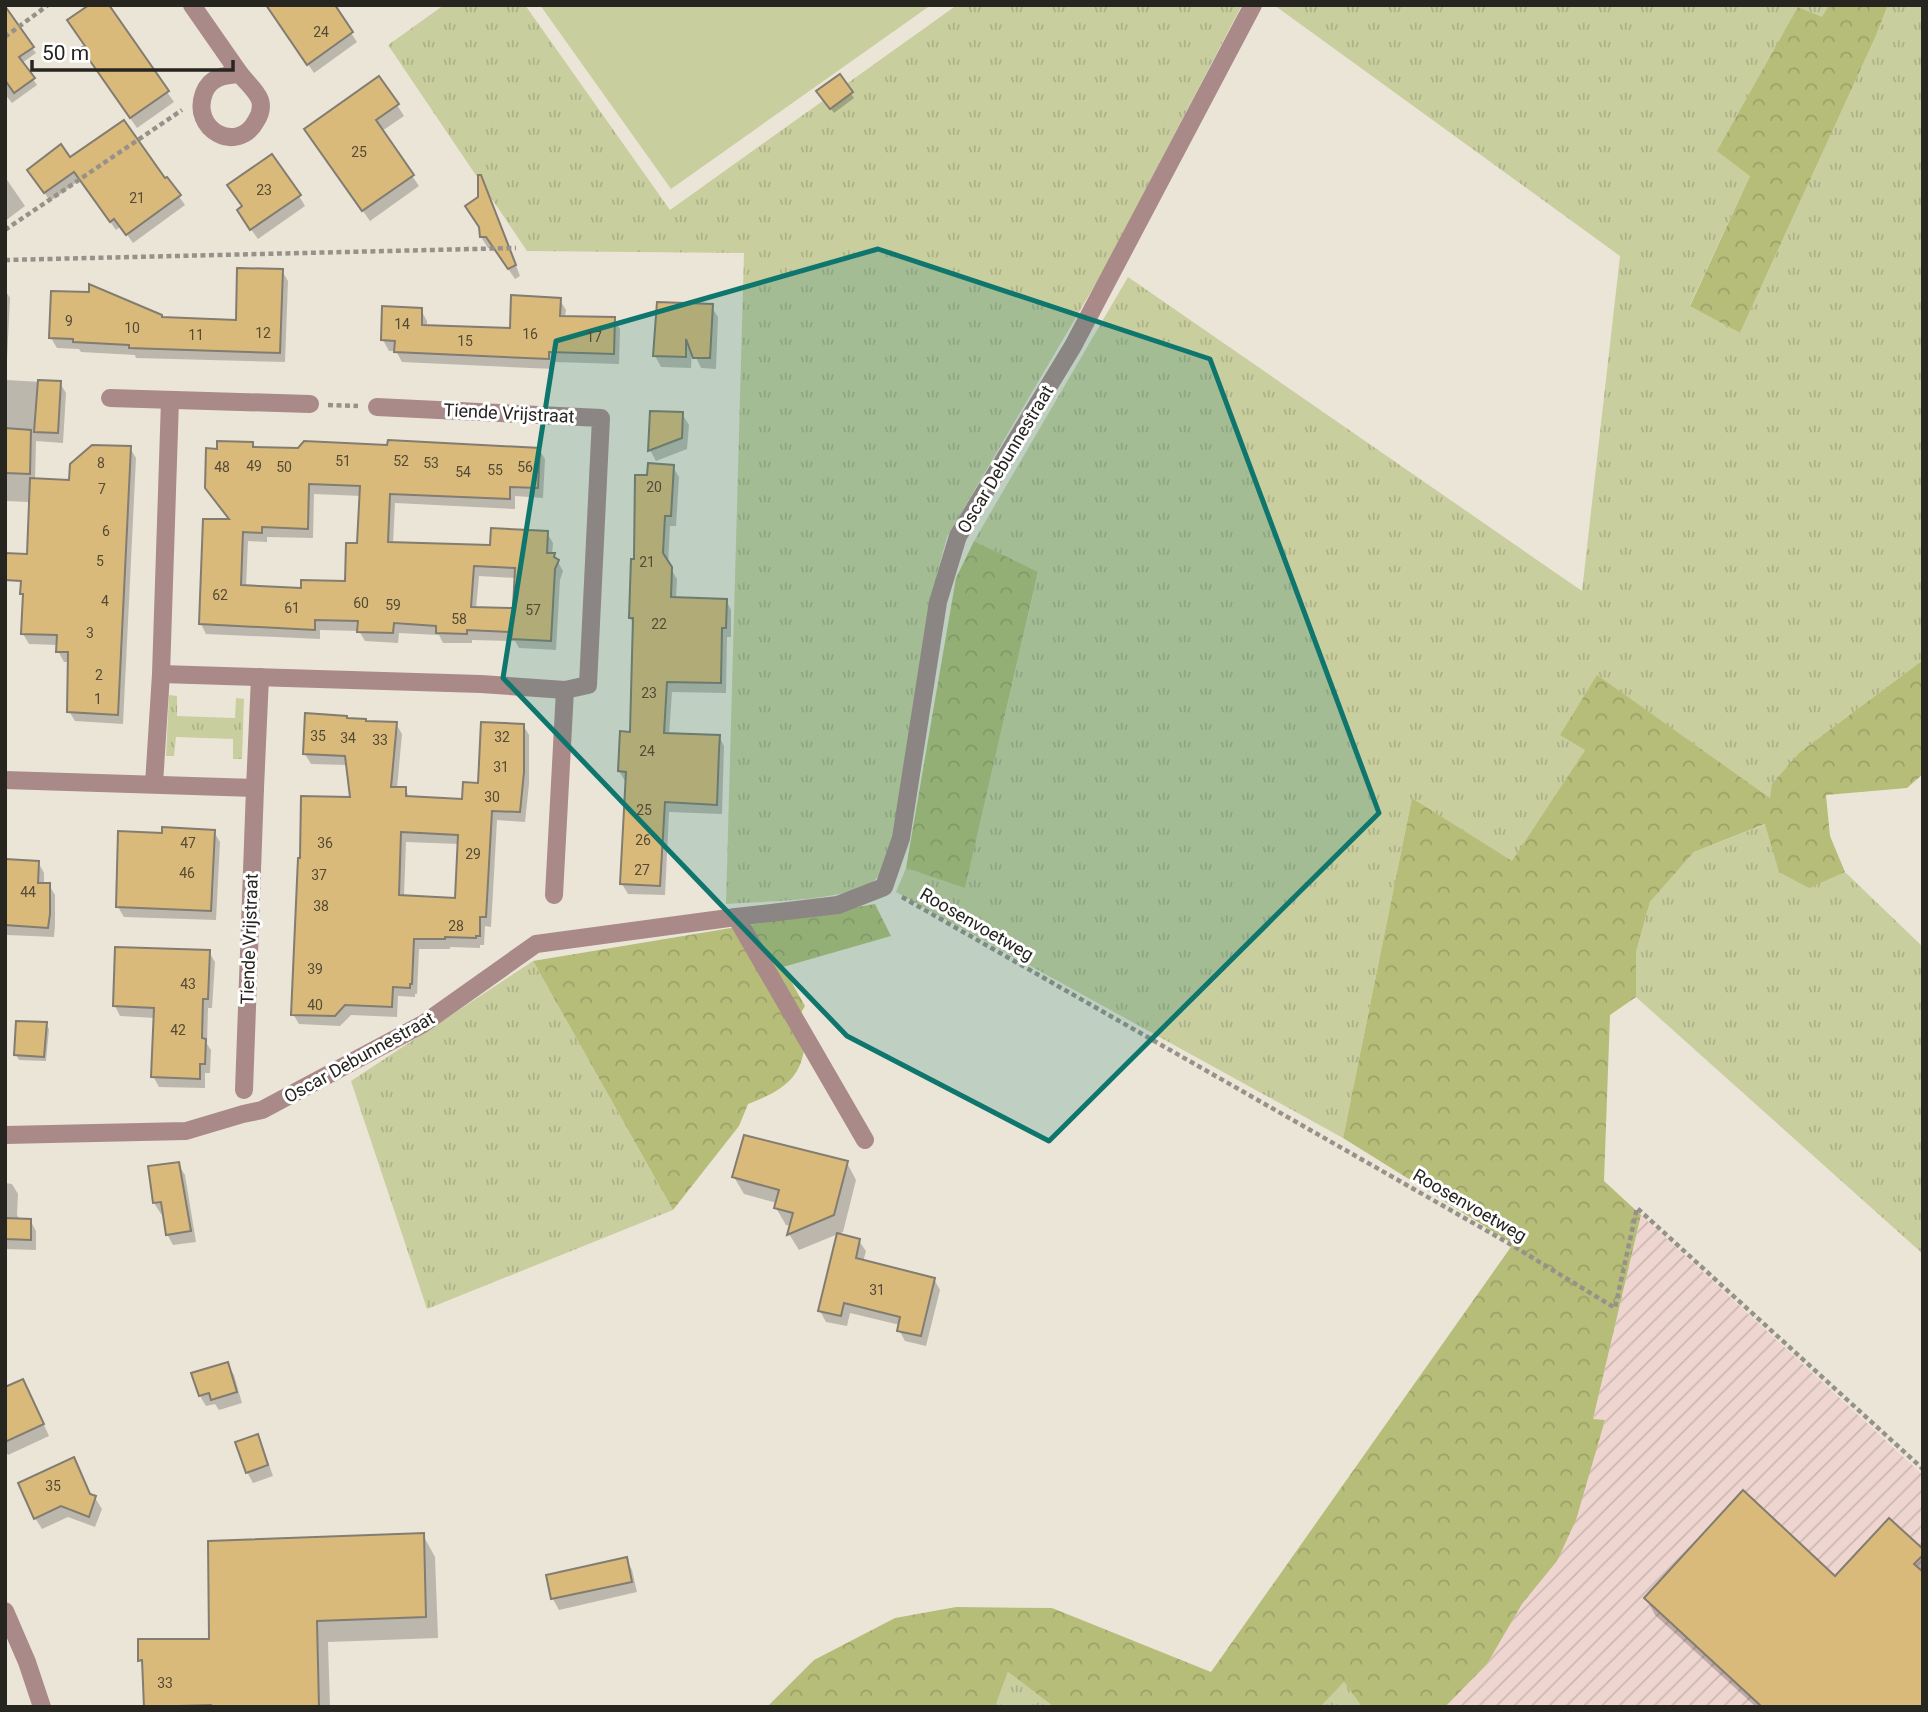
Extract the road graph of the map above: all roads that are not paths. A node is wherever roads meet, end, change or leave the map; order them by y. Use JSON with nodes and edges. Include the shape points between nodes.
{"nodes":[{"id":1,"x":192,"y":5,"type":"edge"},
{"id":2,"x":1253,"y":5,"type":"edge"},
{"id":3,"x":240,"y":74,"type":"junction"},
{"id":4,"x":110,"y":398,"type":"dead end"},
{"id":5,"x":170,"y":400,"type":"junction"},
{"id":6,"x":310,"y":404,"type":"road end"},
{"id":7,"x":377,"y":407,"type":"road end"},
{"id":8,"x":161,"y":674,"type":"junction"},
{"id":9,"x":260,"y":677,"type":"junction"},
{"id":10,"x":565,"y":690,"type":"junction"},
{"id":11,"x":5,"y":780,"type":"edge"},
{"id":12,"x":154,"y":784,"type":"junction"},
{"id":13,"x":255,"y":788,"type":"junction"},
{"id":14,"x":554,"y":895,"type":"dead end"},
{"id":15,"x":736,"y":917,"type":"junction"},
{"id":16,"x":244,"y":1090,"type":"dead end"},
{"id":17,"x":5,"y":1135,"type":"edge"},
{"id":18,"x":866,"y":1140,"type":"dead end"},
{"id":19,"x":5,"y":1611,"type":"edge"},
{"id":20,"x":42,"y":1707,"type":"edge"}],
"edges":[{"from":1,"to":3,"type":"street"},
{"from":2,"to":15,"type":"street","name":"Oscar Debunnestraat","via":[[1073,346],[958,536],[938,602],[901,838],[884,887],[838,905]]},
{"from":3,"to":3,"type":"street","via":[[260,99],[260,114],[248,131],[220,135],[203,118],[203,95],[212,81]]},
{"from":4,"to":5,"type":"street"},
{"from":5,"to":6,"type":"street"},
{"from":5,"to":8,"type":"street"},
{"from":7,"to":10,"type":"street","name":"Tiende Vrijstraat","via":[[601,418],[588,685]]},
{"from":8,"to":9,"type":"street"},
{"from":8,"to":12,"type":"street"},
{"from":9,"to":10,"type":"street"},
{"from":9,"to":13,"type":"street","name":"Tiende Vrijstraat"},
{"from":10,"to":14,"type":"street"},
{"from":11,"to":12,"type":"street"},
{"from":12,"to":13,"type":"street"},
{"from":13,"to":16,"type":"street","name":"Tiende Vrijstraat"},
{"from":15,"to":17,"type":"street","name":"Oscar Debunnestraat","via":[[536,944],[423,1024],[262,1110],[186,1131]]},
{"from":15,"to":18,"type":"street"},
{"from":19,"to":20,"type":"street"}]}
